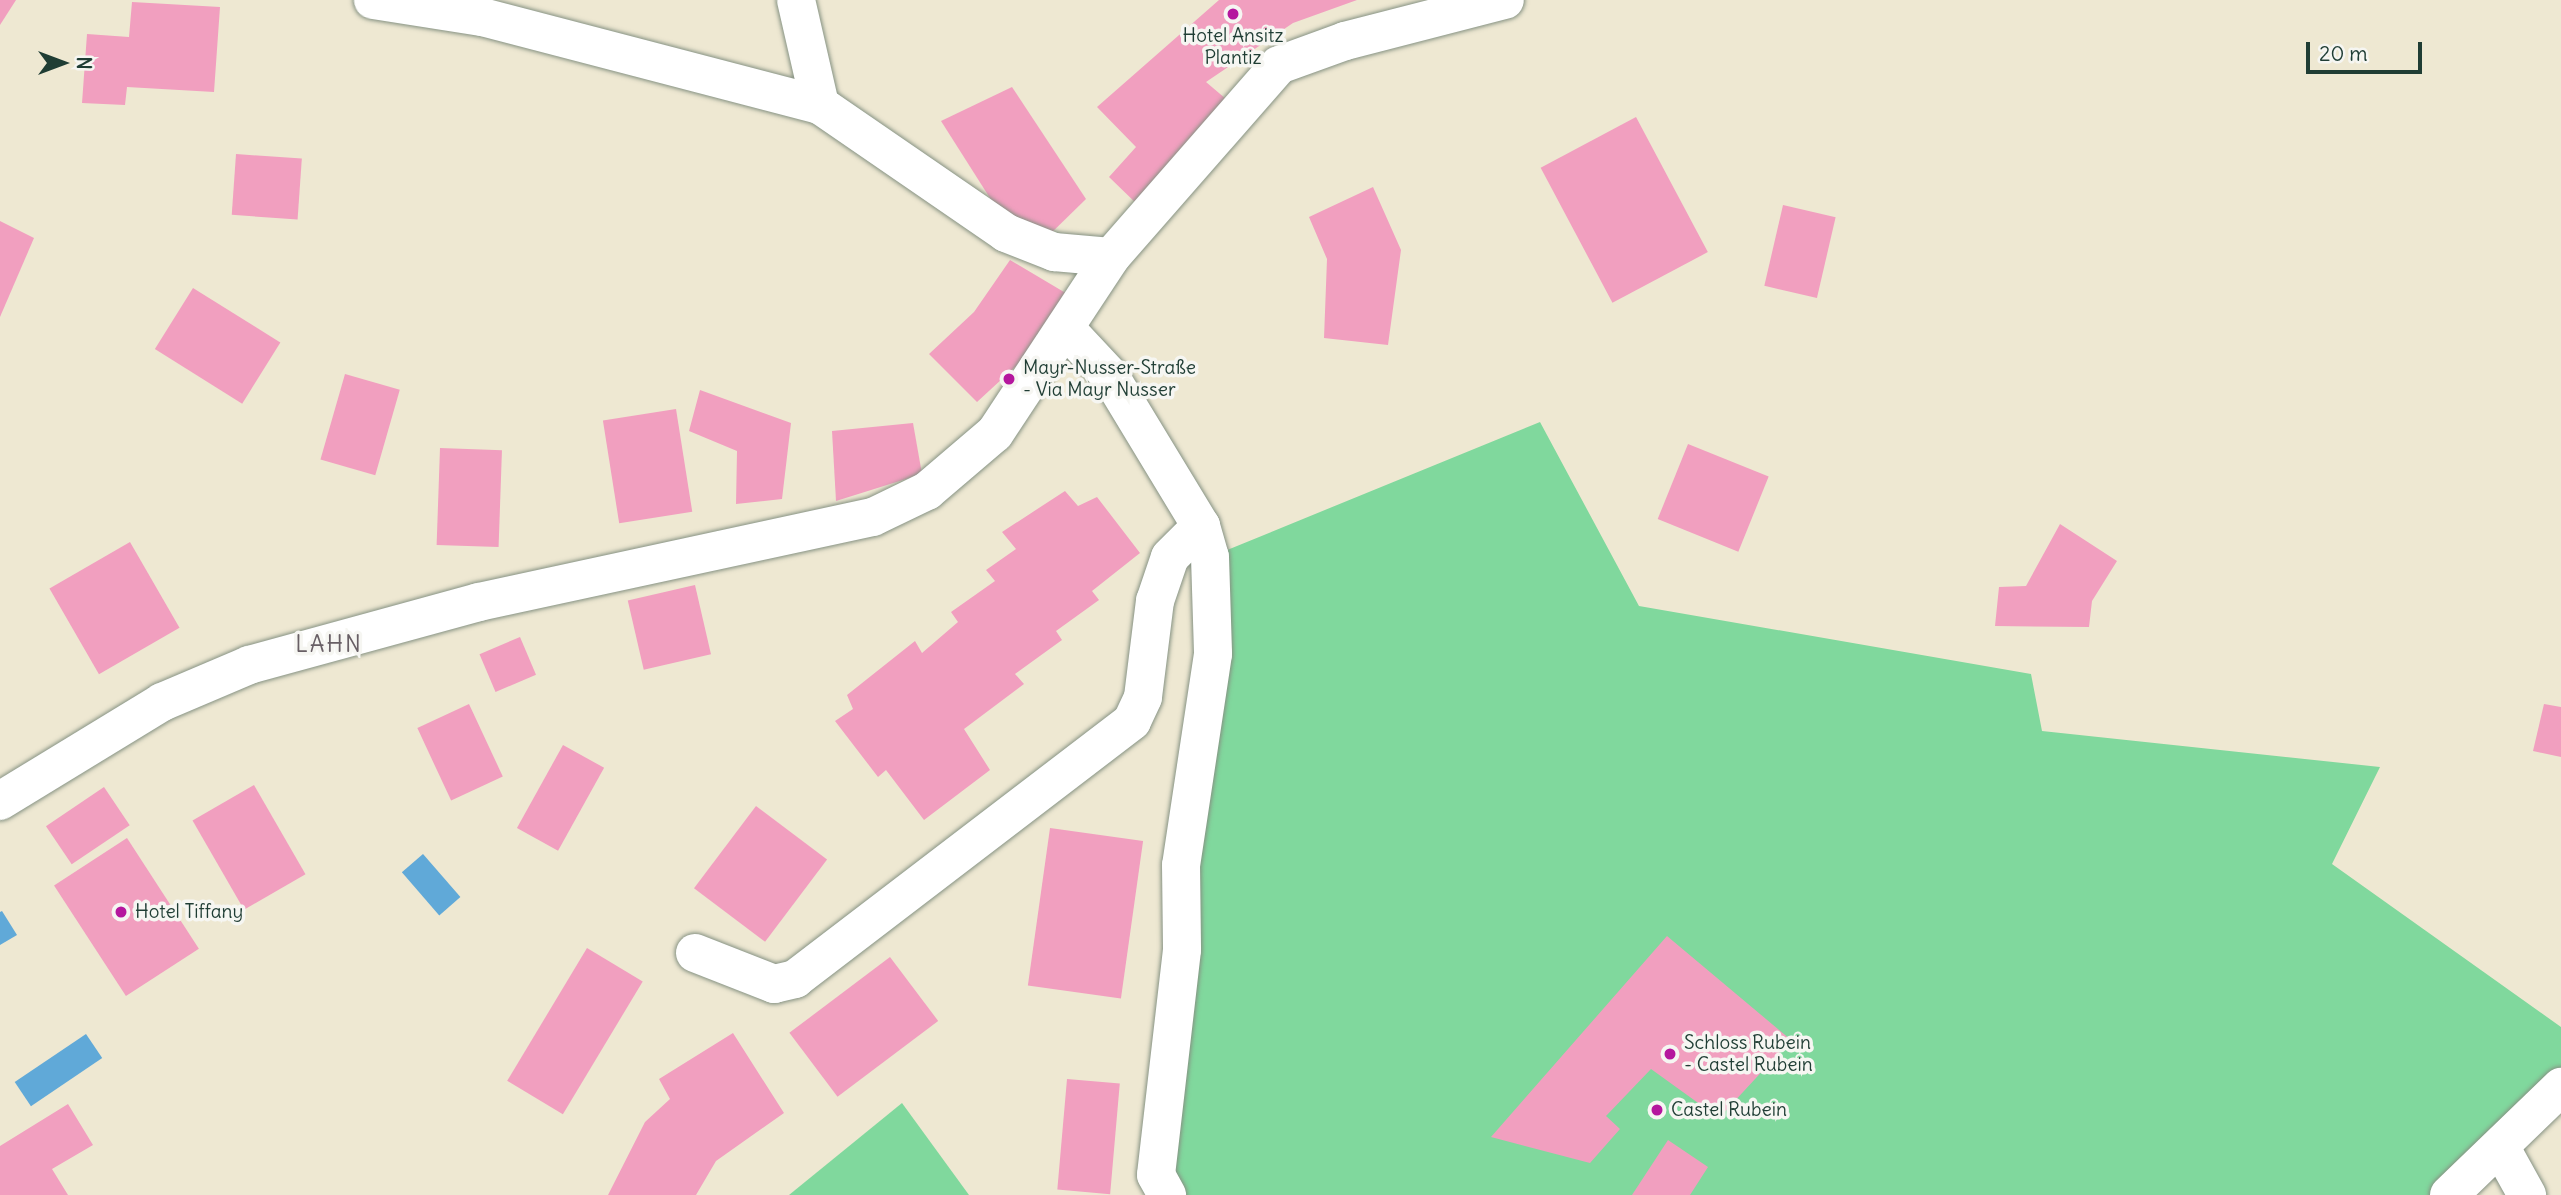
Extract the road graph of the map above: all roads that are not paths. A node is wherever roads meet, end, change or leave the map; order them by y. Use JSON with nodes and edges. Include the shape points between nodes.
{"nodes":[{"id":1,"x":373,"y":0,"type":"edge"},
{"id":2,"x":796,"y":0,"type":"edge"},
{"id":3,"x":1505,"y":0,"type":"edge"},
{"id":4,"x":820,"y":106,"type":"junction"},
{"id":5,"x":1111,"y":257,"type":"junction"},
{"id":6,"x":1066,"y":329,"type":"junction"},
{"id":7,"x":1201,"y":526,"type":"junction"},
{"id":8,"x":0,"y":801,"type":"edge"},
{"id":9,"x":695,"y":953,"type":"dead end"},
{"id":10,"x":2561,"y":1087,"type":"edge"},
{"id":11,"x":2501,"y":1149,"type":"junction"},
{"id":12,"x":1167,"y":1195,"type":"edge"},
{"id":13,"x":2449,"y":1195,"type":"edge"},
{"id":14,"x":2527,"y":1195,"type":"edge"}],
"edges":[{"from":1,"to":4,"type":"street","via":[[482,17]]},
{"from":2,"to":4,"type":"street"},
{"from":3,"to":5,"type":"street","via":[[1345,41],[1279,65]]},
{"from":4,"to":5,"type":"street","via":[[1006,233],[1054,253]]},
{"from":5,"to":6,"type":"street"},
{"from":6,"to":7,"type":"street","via":[[1110,376]]},
{"from":6,"to":8,"type":"street","via":[[995,433],[927,491],[873,517],[479,602],[249,665],[162,702]]},
{"from":7,"to":9,"type":"street","via":[[1167,568],[1155,601],[1143,697],[1132,721],[795,979],[774,984]]},
{"from":7,"to":12,"type":"street","via":[[1210,558],[1213,654],[1181,865],[1182,950],[1156,1175]]},
{"from":10,"to":11,"type":"street"},
{"from":11,"to":13,"type":"street"},
{"from":11,"to":14,"type":"street"}]}
